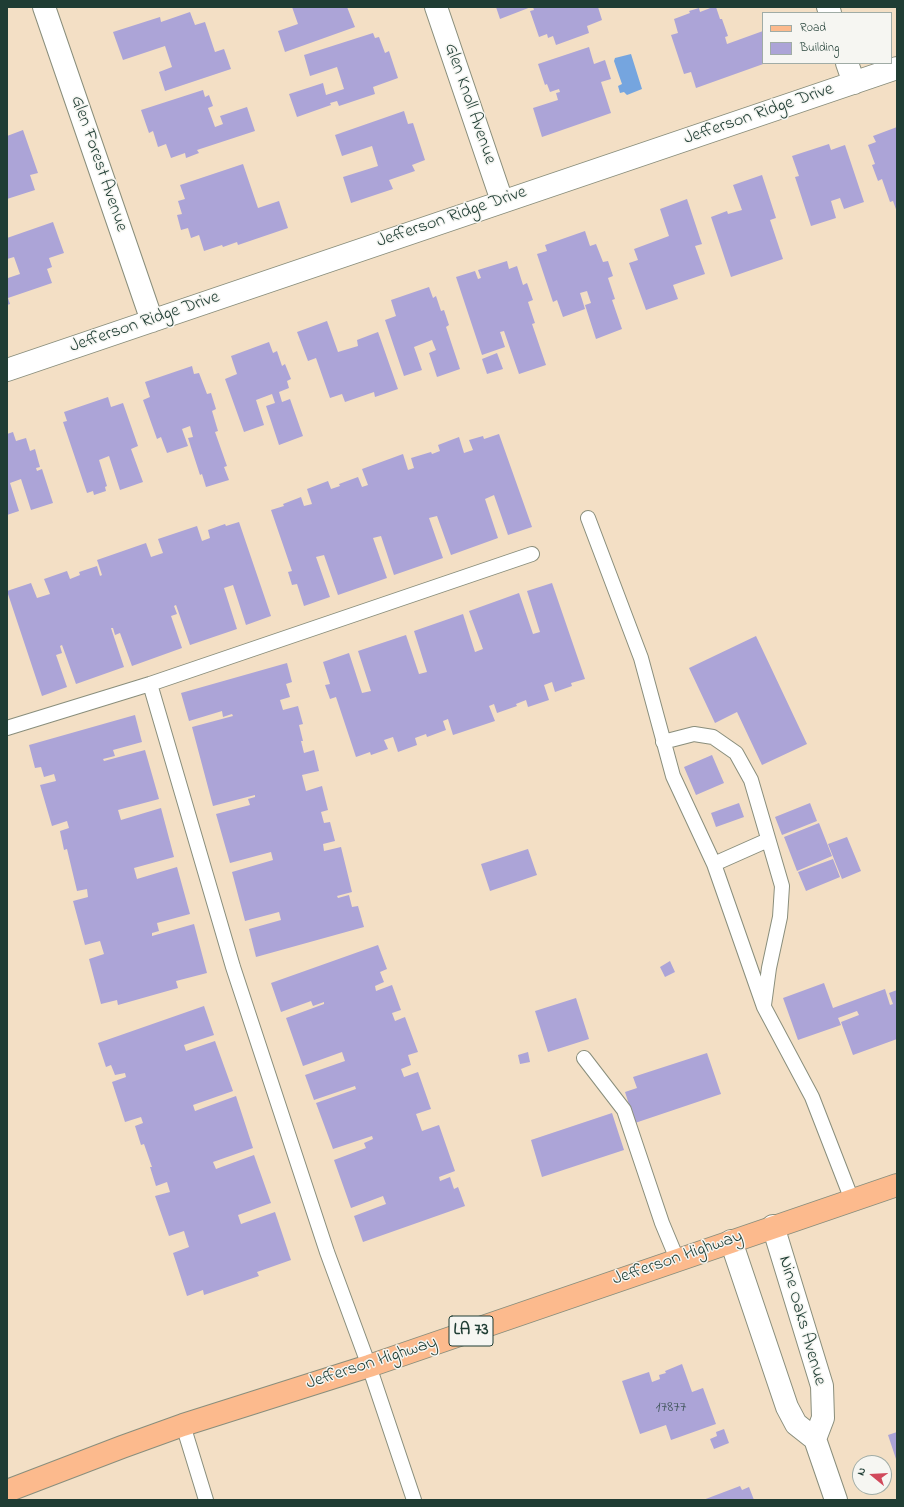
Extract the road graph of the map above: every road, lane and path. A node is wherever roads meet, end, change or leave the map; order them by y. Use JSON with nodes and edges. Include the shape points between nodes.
{"nodes":[{"id":1,"x":44,"y":7,"type":"edge"},
{"id":2,"x":436,"y":7,"type":"edge"},
{"id":3,"x":897,"y":68,"type":"edge"},
{"id":4,"x":851,"y":73,"type":"edge"},
{"id":5,"x":502,"y":201,"type":"junction"},
{"id":6,"x":152,"y":321,"type":"junction"},
{"id":7,"x":7,"y":370,"type":"edge"},
{"id":8,"x":588,"y":518,"type":"dead end"},
{"id":9,"x":532,"y":554,"type":"dead end"},
{"id":10,"x":150,"y":684,"type":"junction"},
{"id":11,"x":7,"y":728,"type":"edge"},
{"id":12,"x":663,"y":742,"type":"junction"},
{"id":13,"x":768,"y":840,"type":"junction"},
{"id":14,"x":714,"y":864,"type":"junction"},
{"id":15,"x":764,"y":1007,"type":"junction"},
{"id":16,"x":584,"y":1058,"type":"dead end"},
{"id":17,"x":897,"y":1185,"type":"edge"},
{"id":18,"x":852,"y":1200,"type":"junction"},
{"id":19,"x":773,"y":1226,"type":"junction"},
{"id":20,"x":731,"y":1241,"type":"junction"},
{"id":21,"x":677,"y":1260,"type":"junction"},
{"id":22,"x":369,"y":1366,"type":"junction"},
{"id":23,"x":183,"y":1425,"type":"junction"},
{"id":24,"x":815,"y":1439,"type":"junction"},
{"id":25,"x":7,"y":1491,"type":"edge"},
{"id":26,"x":206,"y":1500,"type":"edge"},
{"id":27,"x":414,"y":1500,"type":"edge"},
{"id":28,"x":836,"y":1500,"type":"edge"}],
"edges":[{"from":1,"to":6,"type":"street","name":"Glen Forest Avenue"},
{"from":2,"to":5,"type":"street","name":"Glen Knoll Avenue"},
{"from":3,"to":4,"type":"street","name":"Jefferson Ridge Drive"},
{"from":4,"to":5,"type":"street","name":"Jefferson Ridge Drive"},
{"from":5,"to":6,"type":"street","name":"Jefferson Ridge Drive"},
{"from":6,"to":7,"type":"street","name":"Jefferson Ridge Drive"},
{"from":8,"to":12,"type":"lane","via":[[641,658]]},
{"from":9,"to":10,"type":"lane"},
{"from":10,"to":11,"type":"lane"},
{"from":10,"to":22,"type":"lane","via":[[233,967],[326,1252]]},
{"from":12,"to":13,"type":"lane","via":[[694,734],[713,737],[736,753],[751,780]]},
{"from":12,"to":14,"type":"lane","via":[[673,776]]},
{"from":13,"to":14,"type":"lane"},
{"from":13,"to":15,"type":"lane","via":[[782,886],[780,917]]},
{"from":14,"to":15,"type":"lane"},
{"from":15,"to":18,"type":"lane","via":[[812,1097]]},
{"from":16,"to":21,"type":"lane","via":[[624,1110]]},
{"from":17,"to":18,"type":"main road","name":"Jefferson Highway","number":"LA 73"},
{"from":18,"to":19,"type":"main road","name":"Jefferson Highway","number":"LA 73"},
{"from":19,"to":20,"type":"main road","name":"Jefferson Highway","number":"LA 73"},
{"from":19,"to":24,"type":"street","name":"Nine Oaks Avenue","via":[[822,1386],[823,1418]]},
{"from":20,"to":21,"type":"main road","name":"Jefferson Highway","number":"LA 73"},
{"from":20,"to":24,"type":"street","via":[[787,1407],[796,1424]]},
{"from":21,"to":22,"type":"main road","name":"Jefferson Highway","number":"LA 73"},
{"from":22,"to":23,"type":"main road","name":"Jefferson Highway","number":"LA 73"},
{"from":22,"to":27,"type":"lane"},
{"from":23,"to":25,"type":"main road","name":"Jefferson Highway","number":"LA 73"},
{"from":23,"to":26,"type":"lane"},
{"from":24,"to":28,"type":"street"}]}
